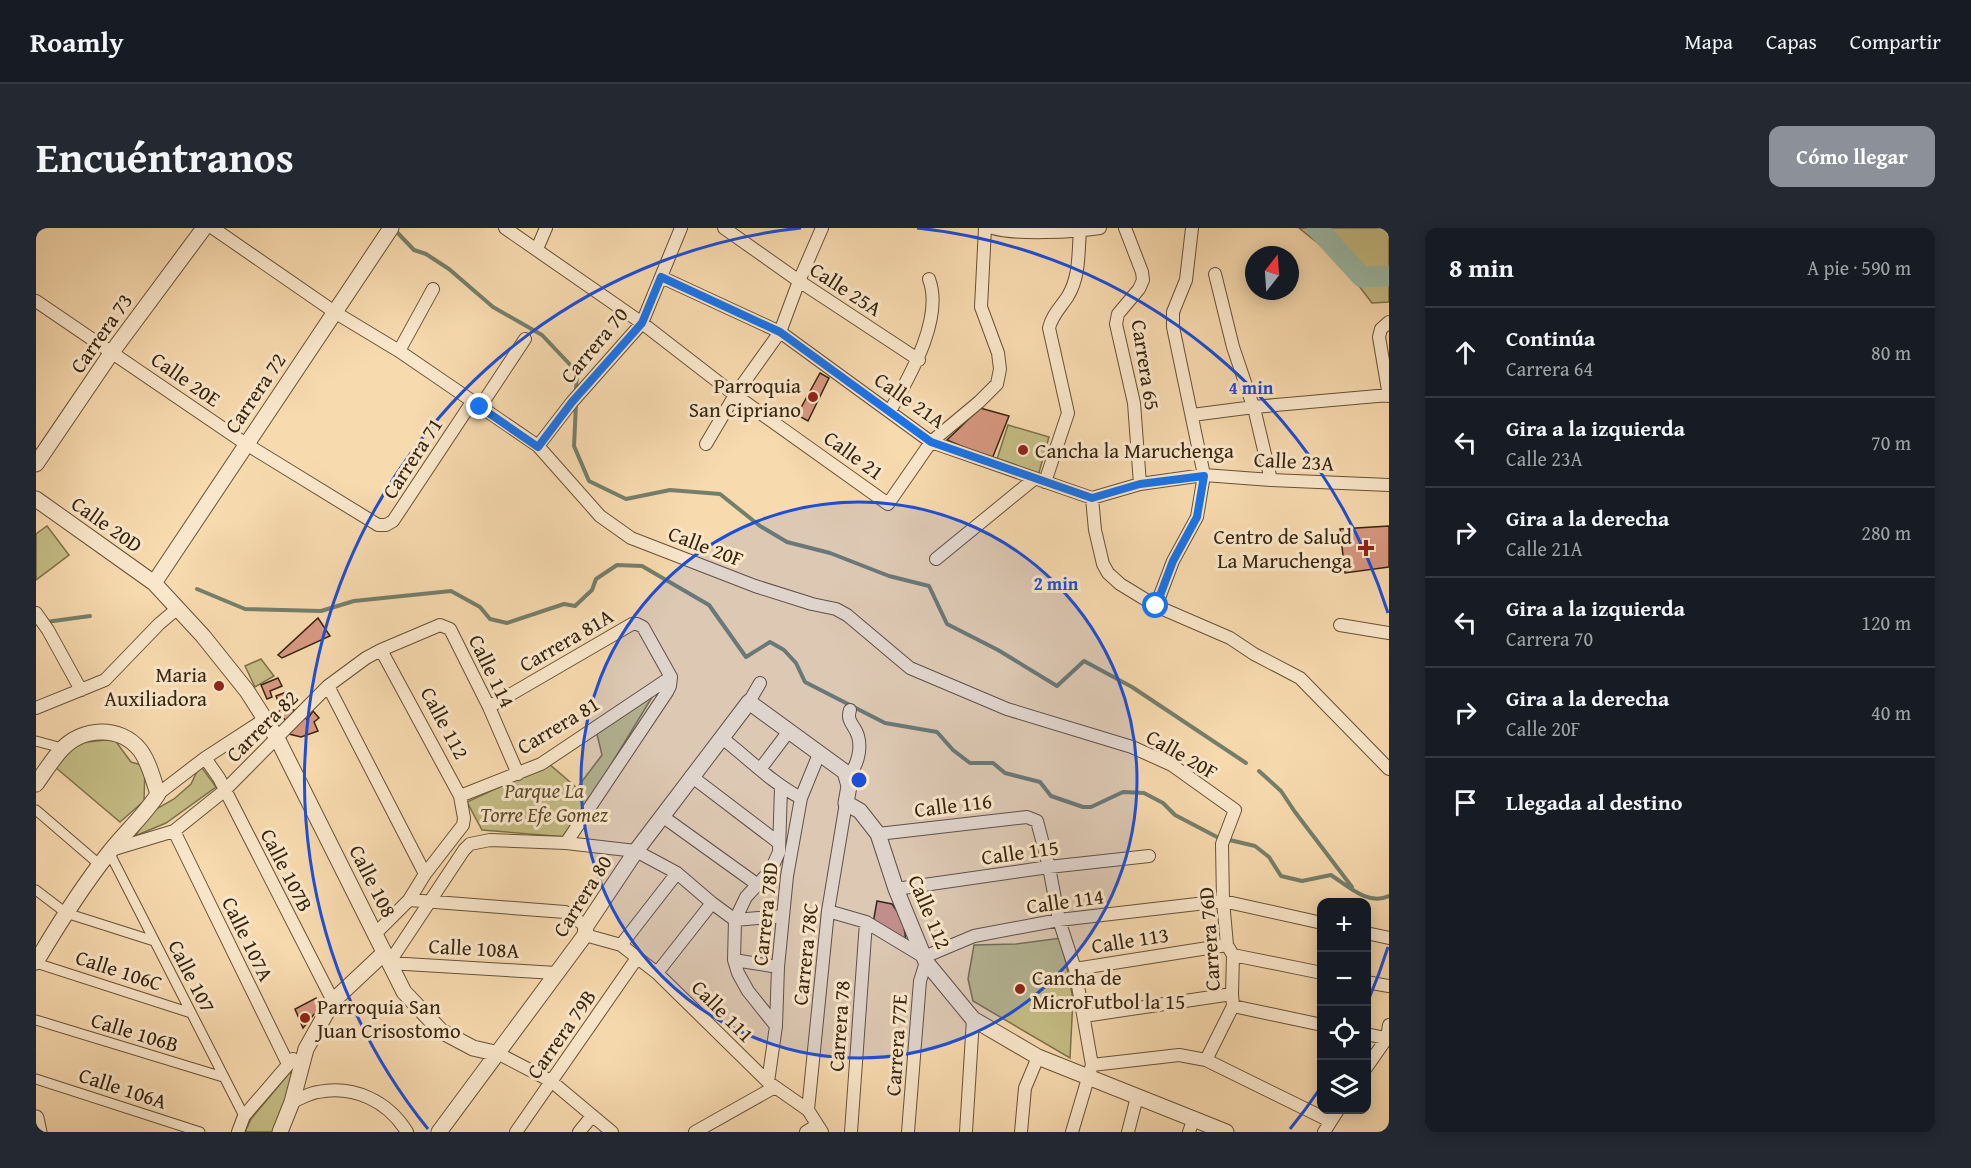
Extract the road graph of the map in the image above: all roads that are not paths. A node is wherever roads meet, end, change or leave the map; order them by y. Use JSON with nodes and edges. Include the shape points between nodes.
{"nodes":[{"id":1,"x":204,"y":228,"type":"edge"},
{"id":2,"x":213,"y":228,"type":"edge"},
{"id":3,"x":505,"y":228,"type":"edge"},
{"id":4,"x":546,"y":228,"type":"edge"},
{"id":5,"x":681,"y":228,"type":"edge"},
{"id":6,"x":724,"y":228,"type":"edge"},
{"id":7,"x":822,"y":228,"type":"edge"},
{"id":8,"x":985,"y":228,"type":"edge"},
{"id":9,"x":993,"y":228,"type":"edge"},
{"id":10,"x":1100,"y":228,"type":"edge"},
{"id":11,"x":1125,"y":228,"type":"edge"},
{"id":12,"x":1192,"y":228,"type":"edge"},
{"id":13,"x":1080,"y":231,"type":"junction"},
{"id":14,"x":389,"y":232,"type":"edge"},
{"id":15,"x":537,"y":249,"type":"junction"},
{"id":16,"x":1215,"y":274,"type":"dead end"},
{"id":17,"x":661,"y":277,"type":"junction"},
{"id":18,"x":928,"y":279,"type":"dead end"},
{"id":19,"x":799,"y":281,"type":"junction"},
{"id":20,"x":433,"y":289,"type":"dead end"},
{"id":21,"x":36,"y":301,"type":"edge"},
{"id":22,"x":336,"y":313,"type":"junction"},
{"id":23,"x":1389,"y":322,"type":"edge"},
{"id":24,"x":642,"y":323,"type":"junction"},
{"id":25,"x":780,"y":332,"type":"junction"},
{"id":26,"x":525,"y":339,"type":"dead end"},
{"id":27,"x":399,"y":351,"type":"junction"},
{"id":28,"x":112,"y":352,"type":"junction"},
{"id":29,"x":919,"y":360,"type":"junction"},
{"id":30,"x":735,"y":394,"type":"junction"},
{"id":31,"x":1389,"y":395,"type":"edge"},
{"id":32,"x":476,"y":404,"type":"junction"},
{"id":33,"x":1254,"y":406,"type":"junction"},
{"id":34,"x":890,"y":411,"type":"junction"},
{"id":35,"x":1192,"y":415,"type":"junction"},
{"id":36,"x":931,"y":442,"type":"junction"},
{"id":37,"x":246,"y":444,"type":"junction"},
{"id":38,"x":706,"y":444,"type":"dead end"},
{"id":39,"x":538,"y":447,"type":"junction"},
{"id":40,"x":36,"y":464,"type":"edge"},
{"id":41,"x":1204,"y":476,"type":"junction"},
{"id":42,"x":1270,"y":480,"type":"junction"},
{"id":43,"x":1039,"y":481,"type":"junction"},
{"id":44,"x":1140,"y":484,"type":"junction"},
{"id":45,"x":1389,"y":485,"type":"edge"},
{"id":46,"x":1092,"y":498,"type":"junction"},
{"id":47,"x":36,"y":499,"type":"edge"},
{"id":48,"x":378,"y":525,"type":"joint"},
{"id":49,"x":936,"y":559,"type":"dead end"},
{"id":50,"x":154,"y":583,"type":"junction"},
{"id":51,"x":1156,"y":606,"type":"junction"},
{"id":52,"x":178,"y":608,"type":"junction"},
{"id":53,"x":36,"y":614,"type":"edge"},
{"id":54,"x":440,"y":625,"type":"joint"},
{"id":55,"x":1340,"y":625,"type":"dead end"},
{"id":56,"x":1389,"y":633,"type":"edge"},
{"id":57,"x":381,"y":650,"type":"junction"},
{"id":58,"x":670,"y":676,"type":"junction"},
{"id":59,"x":759,"y":683,"type":"dead end"},
{"id":60,"x":328,"y":686,"type":"junction"},
{"id":61,"x":81,"y":690,"type":"junction"},
{"id":62,"x":749,"y":702,"type":"junction"},
{"id":63,"x":489,"y":707,"type":"junction"},
{"id":64,"x":36,"y":708,"type":"edge"},
{"id":65,"x":850,"y":710,"type":"dead end"},
{"id":66,"x":265,"y":719,"type":"junction"},
{"id":67,"x":789,"y":731,"type":"junction"},
{"id":68,"x":277,"y":738,"type":"junction"},
{"id":69,"x":722,"y":738,"type":"junction"},
{"id":70,"x":36,"y":741,"type":"edge"},
{"id":71,"x":62,"y":748,"type":"junction"},
{"id":72,"x":819,"y":754,"type":"junction"},
{"id":73,"x":205,"y":758,"type":"junction"},
{"id":74,"x":761,"y":768,"type":"junction"},
{"id":75,"x":1389,"y":769,"type":"edge"},
{"id":76,"x":518,"y":774,"type":"junction"},
{"id":77,"x":691,"y":776,"type":"junction"},
{"id":78,"x":848,"y":777,"type":"junction"},
{"id":79,"x":36,"y":784,"type":"edge"},
{"id":80,"x":781,"y":787,"type":"junction"},
{"id":81,"x":224,"y":791,"type":"junction"},
{"id":82,"x":158,"y":794,"type":"junction"},
{"id":83,"x":460,"y":796,"type":"junction"},
{"id":84,"x":801,"y":798,"type":"junction"},
{"id":85,"x":846,"y":803,"type":"junction"},
{"id":86,"x":36,"y":810,"type":"edge"},
{"id":87,"x":1235,"y":810,"type":"joint"},
{"id":88,"x":662,"y":816,"type":"junction"},
{"id":89,"x":174,"y":831,"type":"junction"},
{"id":90,"x":878,"y":834,"type":"junction"},
{"id":91,"x":566,"y":843,"type":"junction"},
{"id":92,"x":778,"y":843,"type":"junction"},
{"id":93,"x":636,"y":851,"type":"junction"},
{"id":94,"x":106,"y":856,"type":"junction"},
{"id":95,"x":1149,"y":856,"type":"dead end"},
{"id":96,"x":1049,"y":867,"type":"junction"},
{"id":97,"x":677,"y":873,"type":"junction"},
{"id":98,"x":425,"y":874,"type":"junction"},
{"id":99,"x":758,"y":885,"type":"junction"},
{"id":100,"x":896,"y":889,"type":"junction"},
{"id":101,"x":36,"y":890,"type":"edge"},
{"id":102,"x":409,"y":900,"type":"junction"},
{"id":103,"x":431,"y":901,"type":"junction"},
{"id":104,"x":1223,"y":901,"type":"junction"},
{"id":105,"x":712,"y":903,"type":"junction"},
{"id":106,"x":828,"y":911,"type":"junction"},
{"id":107,"x":66,"y":913,"type":"junction"},
{"id":108,"x":782,"y":916,"type":"junction"},
{"id":109,"x":735,"y":920,"type":"junction"},
{"id":110,"x":1059,"y":920,"type":"junction"},
{"id":111,"x":866,"y":922,"type":"junction"},
{"id":112,"x":1317,"y":922,"type":"edge"},
{"id":113,"x":585,"y":931,"type":"junction"},
{"id":114,"x":376,"y":933,"type":"junction"},
{"id":115,"x":1371,"y":934,"type":"edge"},
{"id":116,"x":1389,"y":938,"type":"edge"},
{"id":117,"x":154,"y":941,"type":"junction"},
{"id":118,"x":621,"y":945,"type":"junction"},
{"id":119,"x":1230,"y":950,"type":"junction"},
{"id":120,"x":386,"y":958,"type":"junction"},
{"id":121,"x":638,"y":958,"type":"junction"},
{"id":122,"x":925,"y":959,"type":"junction"},
{"id":123,"x":734,"y":960,"type":"junction"},
{"id":124,"x":36,"y":962,"type":"edge"},
{"id":125,"x":778,"y":967,"type":"junction"},
{"id":126,"x":1075,"y":969,"type":"junction"},
{"id":127,"x":556,"y":972,"type":"junction"},
{"id":128,"x":1317,"y":972,"type":"edge"},
{"id":129,"x":657,"y":973,"type":"junction"},
{"id":130,"x":1371,"y":983,"type":"edge"},
{"id":131,"x":1389,"y":986,"type":"edge"},
{"id":132,"x":1233,"y":1000,"type":"junction"},
{"id":133,"x":333,"y":1002,"type":"junction"},
{"id":134,"x":191,"y":1013,"type":"junction"},
{"id":135,"x":1084,"y":1016,"type":"junction"},
{"id":136,"x":973,"y":1019,"type":"junction"},
{"id":137,"x":36,"y":1020,"type":"edge"},
{"id":138,"x":1317,"y":1023,"type":"edge"},
{"id":139,"x":1389,"y":1025,"type":"edge"},
{"id":140,"x":776,"y":1026,"type":"junction"},
{"id":141,"x":1371,"y":1035,"type":"edge"},
{"id":142,"x":1388,"y":1039,"type":"edge"},
{"id":143,"x":306,"y":1049,"type":"junction"},
{"id":144,"x":499,"y":1054,"type":"junction"},
{"id":145,"x":1038,"y":1057,"type":"junction"},
{"id":146,"x":1206,"y":1060,"type":"junction"},
{"id":147,"x":1371,"y":1061,"type":"edge"},
{"id":148,"x":288,"y":1064,"type":"junction"},
{"id":149,"x":1090,"y":1071,"type":"junction"},
{"id":150,"x":223,"y":1077,"type":"junction"},
{"id":151,"x":36,"y":1079,"type":"edge"},
{"id":152,"x":551,"y":1081,"type":"junction"},
{"id":153,"x":772,"y":1084,"type":"junction"},
{"id":154,"x":1137,"y":1097,"type":"junction"},
{"id":155,"x":292,"y":1102,"type":"junction"},
{"id":156,"x":808,"y":1110,"type":"junction"},
{"id":157,"x":244,"y":1116,"type":"junction"},
{"id":158,"x":592,"y":1116,"type":"junction"},
{"id":159,"x":36,"y":1118,"type":"edge"},
{"id":160,"x":1192,"y":1125,"type":"edge"},
{"id":161,"x":1327,"y":1126,"type":"edge"},
{"id":162,"x":819,"y":1129,"type":"edge"},
{"id":163,"x":39,"y":1132,"type":"edge"},
{"id":164,"x":200,"y":1132,"type":"edge"},
{"id":165,"x":238,"y":1132,"type":"edge"},
{"id":166,"x":280,"y":1132,"type":"edge"},
{"id":167,"x":407,"y":1132,"type":"edge"},
{"id":168,"x":439,"y":1132,"type":"edge"},
{"id":169,"x":516,"y":1132,"type":"edge"},
{"id":170,"x":579,"y":1132,"type":"edge"},
{"id":171,"x":612,"y":1132,"type":"edge"},
{"id":172,"x":695,"y":1132,"type":"edge"},
{"id":173,"x":806,"y":1132,"type":"edge"},
{"id":174,"x":851,"y":1132,"type":"edge"},
{"id":175,"x":908,"y":1132,"type":"edge"},
{"id":176,"x":966,"y":1132,"type":"edge"},
{"id":177,"x":1021,"y":1132,"type":"edge"},
{"id":178,"x":1072,"y":1132,"type":"edge"},
{"id":179,"x":1128,"y":1132,"type":"edge"},
{"id":180,"x":1226,"y":1132,"type":"edge"}],
"edges":[{"from":1,"to":28,"type":"street","name":"Carrera 73"},
{"from":2,"to":22,"type":"street","name":"Calle 20F"},
{"from":3,"to":15,"type":"street","name":"Calle 21"},
{"from":4,"to":15,"type":"street"},
{"from":5,"to":17,"type":"street","name":"Carrera 70"},
{"from":6,"to":19,"type":"street","name":"Calle 25A"},
{"from":7,"to":19,"type":"street"},
{"from":8,"to":36,"type":"street","via":[[981,307],[998,352],[997,384]]},
{"from":9,"to":13,"type":"street"},
{"from":10,"to":13,"type":"street"},
{"from":11,"to":44,"type":"street","name":"Carrera 65","via":[[1143,280],[1118,314],[1116,324],[1134,403]]},
{"from":12,"to":35,"type":"street","via":[[1186,280],[1173,312]]},
{"from":13,"to":43,"type":"street","via":[[1077,274],[1049,328],[1068,413]]},
{"from":14,"to":22,"type":"street","name":"Carrera 72"},
{"from":15,"to":24,"type":"street","name":"Calle 21"},
{"from":16,"to":33,"type":"street","via":[[1233,347]]},
{"from":17,"to":24,"type":"street","name":"Carrera 70"},
{"from":17,"to":25,"type":"street","name":"Calle 21A"},
{"from":18,"to":29,"type":"street","via":[[933,307]]},
{"from":19,"to":25,"type":"street"},
{"from":19,"to":29,"type":"street","name":"Calle 25A"},
{"from":20,"to":27,"type":"street"},
{"from":21,"to":28,"type":"street","name":"Calle 20E"},
{"from":22,"to":27,"type":"street","name":"Calle 20F"},
{"from":22,"to":37,"type":"street","name":"Carrera 72"},
{"from":23,"to":31,"type":"street","via":[[1381,328],[1379,337]]},
{"from":24,"to":30,"type":"street","name":"Calle 21"},
{"from":24,"to":39,"type":"street","name":"Carrera 70"},
{"from":25,"to":30,"type":"street"},
{"from":25,"to":34,"type":"street","name":"Calle 21A"},
{"from":26,"to":32,"type":"street","name":"Carrera 71"},
{"from":27,"to":32,"type":"street","name":"Calle 20F"},
{"from":28,"to":37,"type":"street","name":"Calle 20E"},
{"from":28,"to":40,"type":"street","name":"Carrera 73"},
{"from":29,"to":34,"type":"street"},
{"from":30,"to":36,"type":"street","name":"Calle 21","via":[[888,504]]},
{"from":30,"to":38,"type":"street"},
{"from":31,"to":33,"type":"street"},
{"from":32,"to":39,"type":"street","name":"Calle 20F"},
{"from":32,"to":48,"type":"street","name":"Carrera 71","via":[[393,521]]},
{"from":33,"to":35,"type":"street"},
{"from":33,"to":42,"type":"street"},
{"from":34,"to":36,"type":"street","name":"Calle 21A"},
{"from":35,"to":41,"type":"street"},
{"from":36,"to":43,"type":"street","name":"Calle 21A"},
{"from":37,"to":48,"type":"street","name":"Calle 20E"},
{"from":37,"to":50,"type":"street","name":"Carrera 72"},
{"from":39,"to":87,"type":"street","name":"Calle 20F","via":[[600,516],[631,538],[755,586],[836,609],[910,668],[1007,709],[1132,747],[1172,765]]},
{"from":41,"to":42,"type":"street","name":"Calle 23A"},
{"from":41,"to":44,"type":"street","name":"Calle 23A"},
{"from":41,"to":51,"type":"street","via":[[1197,517],[1173,561]]},
{"from":42,"to":45,"type":"street","name":"Calle 23A"},
{"from":43,"to":46,"type":"street","name":"Calle 21A"},
{"from":43,"to":49,"type":"street"},
{"from":44,"to":46,"type":"street","name":"Calle 23A"},
{"from":46,"to":51,"type":"street","via":[[1100,551],[1108,573]]},
{"from":47,"to":50,"type":"street","name":"Calle 20D"},
{"from":50,"to":52,"type":"street","name":"Calle 108"},
{"from":51,"to":75,"type":"street","via":[[1230,638],[1300,678]]},
{"from":52,"to":61,"type":"street","via":[[105,680]]},
{"from":52,"to":66,"type":"street","name":"Calle 108","via":[[240,682]]},
{"from":53,"to":61,"type":"street"},
{"from":54,"to":57,"type":"street","name":"Carrera 82"},
{"from":54,"to":63,"type":"street","name":"Calle 114","via":[[450,629]]},
{"from":55,"to":56,"type":"street"},
{"from":57,"to":60,"type":"street","name":"Carrera 82"},
{"from":57,"to":83,"type":"street","name":"Calle 112"},
{"from":58,"to":63,"type":"street","name":"Carrera 81A","via":[[643,627],[632,624]]},
{"from":58,"to":76,"type":"street","name":"Carrera 81","via":[[591,732]]},
{"from":58,"to":91,"type":"street","via":[[667,692]]},
{"from":59,"to":62,"type":"street","name":"Carrera 80"},
{"from":60,"to":68,"type":"street","name":"Carrera 82"},
{"from":60,"to":98,"type":"street"},
{"from":61,"to":64,"type":"street"},
{"from":62,"to":67,"type":"street"},
{"from":62,"to":69,"type":"street","name":"Carrera 80"},
{"from":63,"to":76,"type":"street","name":"Calle 114"},
{"from":65,"to":78,"type":"street","via":[[848,719],[858,736],[860,755]]},
{"from":66,"to":68,"type":"street","name":"Calle 108"},
{"from":66,"to":73,"type":"street","name":"Carrera 82"},
{"from":67,"to":72,"type":"street"},
{"from":67,"to":74,"type":"street"},
{"from":68,"to":81,"type":"street","name":"Carrera 82"},
{"from":68,"to":114,"type":"street","name":"Calle 108"},
{"from":69,"to":74,"type":"street"},
{"from":69,"to":77,"type":"street","name":"Carrera 80"},
{"from":70,"to":71,"type":"street"},
{"from":71,"to":79,"type":"street"},
{"from":71,"to":82,"type":"street","via":[[85,734],[102,731],[122,735],[139,750]]},
{"from":72,"to":78,"type":"street"},
{"from":72,"to":84,"type":"street","name":"Carrera 78D"},
{"from":73,"to":81,"type":"street","name":"Calle 107B"},
{"from":73,"to":82,"type":"street","name":"Carrera 82"},
{"from":74,"to":80,"type":"street"},
{"from":76,"to":83,"type":"street","name":"Carrera 81"},
{"from":77,"to":88,"type":"street","name":"Carrera 80"},
{"from":77,"to":92,"type":"street"},
{"from":78,"to":85,"type":"street"},
{"from":80,"to":84,"type":"street"},
{"from":80,"to":92,"type":"street"},
{"from":81,"to":89,"type":"street","name":"Carrera 82"},
{"from":81,"to":133,"type":"street","name":"Calle 107B"},
{"from":82,"to":94,"type":"street"},
{"from":83,"to":98,"type":"street","name":"Calle 112","via":[[463,825]]},
{"from":84,"to":108,"type":"street","name":"Carrera 78D"},
{"from":85,"to":90,"type":"street","name":"Calle 112","via":[[860,811]]},
{"from":85,"to":106,"type":"street","name":"Carrera 78C"},
{"from":86,"to":94,"type":"street","name":"Calle 107"},
{"from":87,"to":104,"type":"street","name":"Carrera 76D","via":[[1224,839]]},
{"from":88,"to":93,"type":"street","name":"Carrera 80"},
{"from":88,"to":99,"type":"street"},
{"from":89,"to":94,"type":"street","name":"Carrera 82"},
{"from":89,"to":148,"type":"street","name":"Calle 107A"},
{"from":90,"to":96,"type":"street","name":"Calle 116","via":[[1027,816],[1037,821]]},
{"from":90,"to":100,"type":"street","name":"Calle 112"},
{"from":91,"to":93,"type":"street"},
{"from":91,"to":103,"type":"street","via":[[490,840],[470,844]]},
{"from":92,"to":99,"type":"street","via":[[771,870]]},
{"from":93,"to":97,"type":"street"},
{"from":93,"to":113,"type":"street","name":"Carrera 80"},
{"from":94,"to":107,"type":"street"},
{"from":94,"to":117,"type":"street","name":"Calle 107"},
{"from":95,"to":96,"type":"street","name":"Calle 115"},
{"from":96,"to":100,"type":"street","name":"Calle 115"},
{"from":96,"to":110,"type":"street"},
{"from":97,"to":105,"type":"street"},
{"from":97,"to":118,"type":"street"},
{"from":98,"to":102,"type":"street"},
{"from":99,"to":109,"type":"street","via":[[746,897]]},
{"from":100,"to":122,"type":"street","name":"Calle 112"},
{"from":101,"to":107,"type":"street"},
{"from":102,"to":103,"type":"street","name":"Calle 111"},
{"from":102,"to":114,"type":"street"},
{"from":103,"to":113,"type":"street","name":"Calle 111","via":[[565,912]]},
{"from":103,"to":120,"type":"street"},
{"from":104,"to":110,"type":"street","name":"Calle 114"},
{"from":104,"to":112,"type":"street","name":"Calle 114"},
{"from":104,"to":119,"type":"street","name":"Carrera 76D"},
{"from":105,"to":109,"type":"street"},
{"from":105,"to":129,"type":"street"},
{"from":106,"to":111,"type":"street"},
{"from":106,"to":156,"type":"street","name":"Carrera 78C"},
{"from":107,"to":117,"type":"street"},
{"from":107,"to":124,"type":"street"},
{"from":108,"to":109,"type":"street"},
{"from":108,"to":125,"type":"street","name":"Carrera 78D"},
{"from":109,"to":123,"type":"street"},
{"from":110,"to":122,"type":"street","name":"Calle 114","via":[[974,936]]},
{"from":110,"to":126,"type":"street"},
{"from":111,"to":122,"type":"street"},
{"from":111,"to":174,"type":"street","name":"Carrera 78"},
{"from":113,"to":118,"type":"street","name":"Calle 111"},
{"from":113,"to":127,"type":"street","name":"Carrera 80"},
{"from":114,"to":120,"type":"street","name":"Calle 108"},
{"from":115,"to":116,"type":"street"},
{"from":117,"to":134,"type":"street","name":"Calle 107"},
{"from":118,"to":121,"type":"street","name":"Calle 111"},
{"from":119,"to":126,"type":"street","name":"Calle 113"},
{"from":119,"to":128,"type":"street","name":"Calle 113"},
{"from":119,"to":132,"type":"street","name":"Carrera 76D"},
{"from":120,"to":127,"type":"street","name":"Calle 108A"},
{"from":120,"to":133,"type":"street"},
{"from":120,"to":144,"type":"street","name":"Calle 108","via":[[404,992],[441,1031],[473,1048]]},
{"from":121,"to":129,"type":"street","name":"Calle 111"},
{"from":121,"to":152,"type":"street","name":"Carrera 79B"},
{"from":122,"to":136,"type":"street","name":"Calle 112"},
{"from":122,"to":175,"type":"street","name":"Carrera 77E"},
{"from":123,"to":125,"type":"street"},
{"from":123,"to":140,"type":"street","via":[[748,992]]},
{"from":124,"to":134,"type":"street","name":"Calle 106C"},
{"from":125,"to":140,"type":"street","name":"Carrera 78D"},
{"from":126,"to":135,"type":"street"},
{"from":127,"to":144,"type":"street","name":"Carrera 80"},
{"from":129,"to":153,"type":"street","name":"Calle 111"},
{"from":130,"to":131,"type":"street"},
{"from":132,"to":135,"type":"street"},
{"from":132,"to":138,"type":"street"},
{"from":132,"to":146,"type":"street","name":"Carrera 76D"},
{"from":133,"to":143,"type":"street"},
{"from":134,"to":150,"type":"street","name":"Calle 107"},
{"from":135,"to":149,"type":"street"},
{"from":136,"to":145,"type":"street","name":"Calle 112"},
{"from":136,"to":176,"type":"street"},
{"from":137,"to":150,"type":"street","name":"Calle 106B"},
{"from":139,"to":142,"type":"street"},
{"from":140,"to":153,"type":"street","name":"Carrera 78D"},
{"from":141,"to":142,"type":"street"},
{"from":142,"to":147,"type":"street"},
{"from":143,"to":148,"type":"street"},
{"from":143,"to":155,"type":"street"},
{"from":144,"to":152,"type":"street","name":"Calle 108"},
{"from":144,"to":168,"type":"street","name":"Carrera 80"},
{"from":145,"to":149,"type":"street","name":"Calle 112"},
{"from":145,"to":177,"type":"street","via":[[1025,1088]]},
{"from":146,"to":149,"type":"street","name":"Calle 112","via":[[1179,1055]]},
{"from":146,"to":161,"type":"street","name":"Calle 112"},
{"from":148,"to":157,"type":"street"},
{"from":149,"to":154,"type":"street","name":"Calle 112"},
{"from":149,"to":178,"type":"street"},
{"from":150,"to":157,"type":"street","name":"Calle 107"},
{"from":151,"to":164,"type":"street","name":"Calle 106A"},
{"from":152,"to":158,"type":"street","name":"Calle 108"},
{"from":152,"to":169,"type":"street","name":"Carrera 79B"},
{"from":153,"to":156,"type":"street","name":"Calle 111"},
{"from":153,"to":172,"type":"street"},
{"from":154,"to":160,"type":"street","name":"Calle 112"},
{"from":154,"to":179,"type":"street"},
{"from":155,"to":166,"type":"street"},
{"from":155,"to":167,"type":"street","via":[[317,1092],[345,1090],[388,1108]]},
{"from":156,"to":162,"type":"street","name":"Calle 111"},
{"from":157,"to":165,"type":"street"},
{"from":158,"to":170,"type":"street"},
{"from":158,"to":171,"type":"street","name":"Calle 108"},
{"from":159,"to":163,"type":"street"},
{"from":160,"to":180,"type":"street","name":"Calle 112"},
{"from":162,"to":173,"type":"street"}]}
